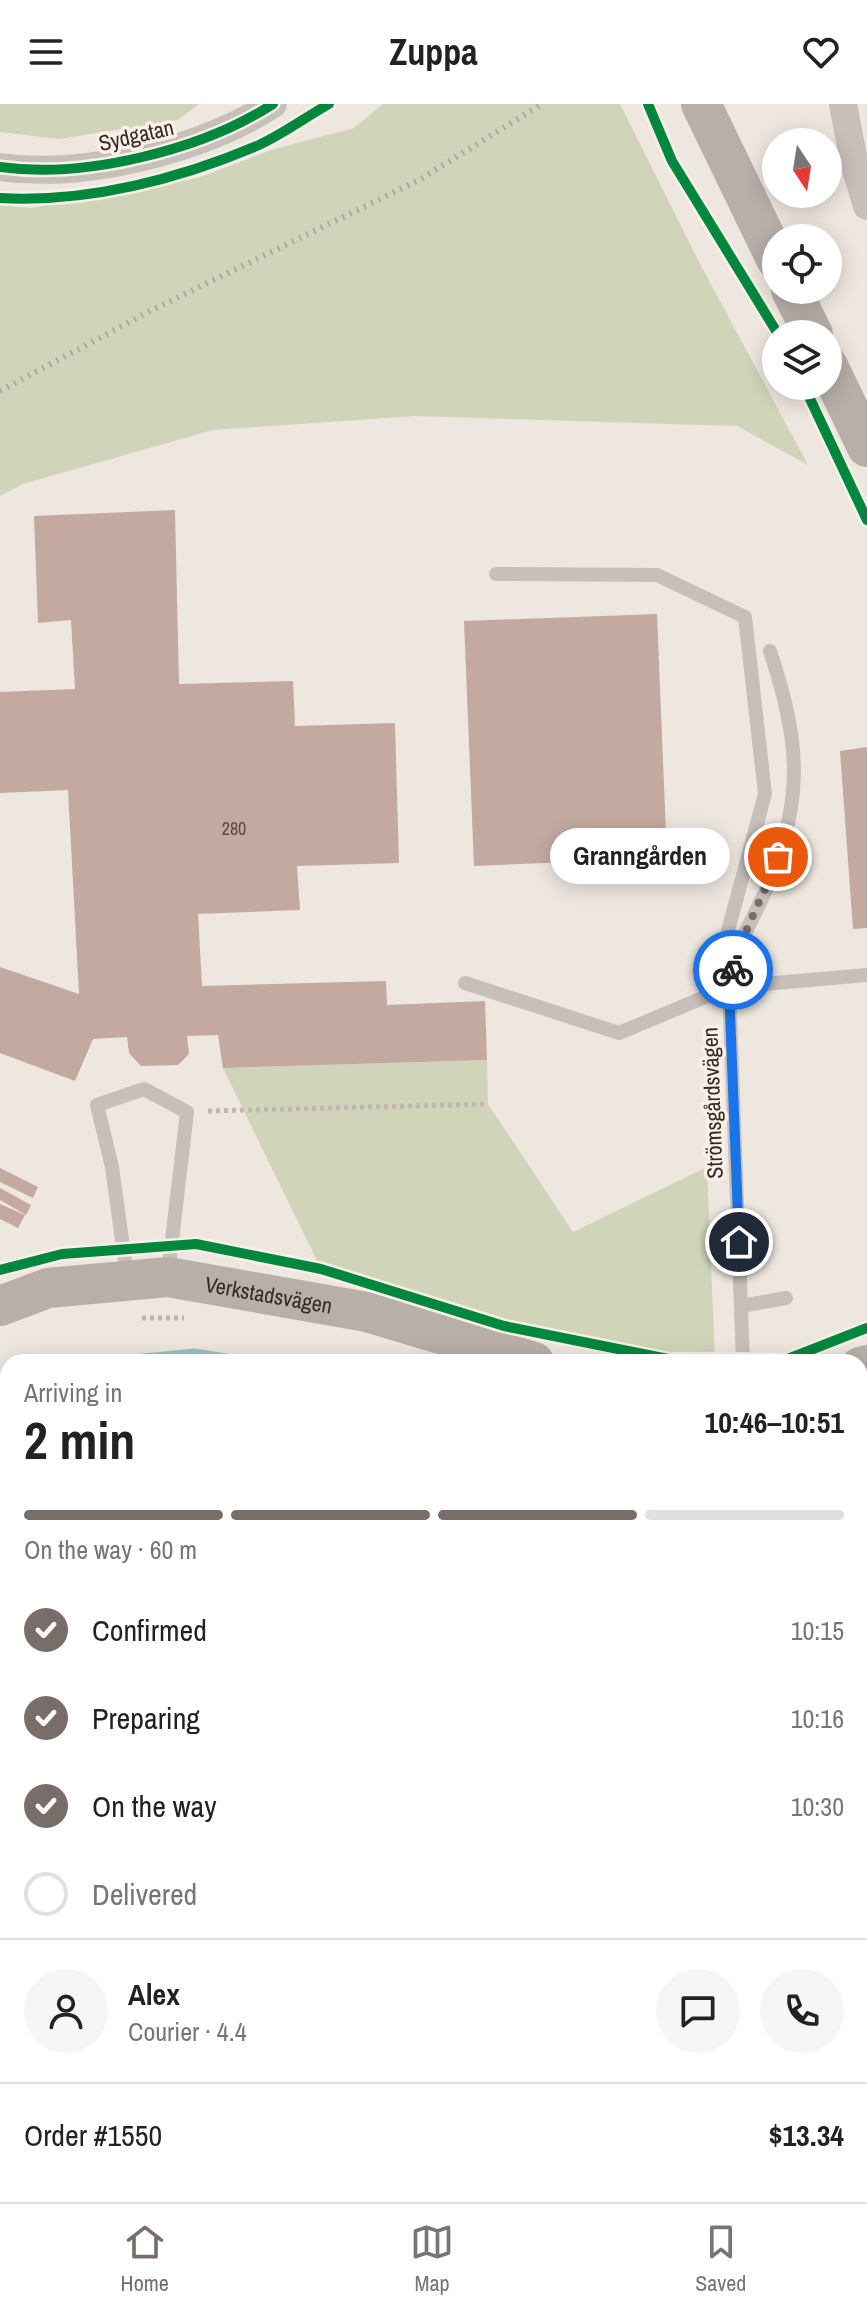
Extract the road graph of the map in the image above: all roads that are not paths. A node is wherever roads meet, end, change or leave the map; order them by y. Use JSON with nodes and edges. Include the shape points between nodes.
{"nodes":[{"id":1,"x":273,"y":104,"type":"edge"},
{"id":2,"x":701,"y":104,"type":"edge"},
{"id":3,"x":843,"y":104,"type":"edge"},
{"id":4,"x":0,"y":167,"type":"edge"},
{"id":5,"x":867,"y":206,"type":"edge"},
{"id":6,"x":762,"y":230,"type":"edge"},
{"id":7,"x":842,"y":395,"type":"edge"},
{"id":8,"x":867,"y":447,"type":"edge"},
{"id":9,"x":496,"y":574,"type":"dead end"},
{"id":10,"x":770,"y":651,"type":"dead end"},
{"id":11,"x":867,"y":975,"type":"edge"},
{"id":12,"x":465,"y":983,"type":"dead end"},
{"id":13,"x":729,"y":986,"type":"junction"},
{"id":14,"x":168,"y":1277,"type":"junction"},
{"id":15,"x":786,"y":1298,"type":"dead end"},
{"id":16,"x":129,"y":1299,"type":"junction"},
{"id":17,"x":0,"y":1306,"type":"edge"},
{"id":18,"x":741,"y":1306,"type":"junction"},
{"id":19,"x":507,"y":1354,"type":"edge"},
{"id":20,"x":743,"y":1354,"type":"edge"}],
"edges":[{"from":1,"to":4,"type":"street","name":"Sydgatan","via":[[179,147],[31,172]]},
{"from":2,"to":6,"type":"main road"},
{"from":3,"to":5,"type":"street"},
{"from":7,"to":8,"type":"main road"},
{"from":9,"to":13,"type":"lane","name":"Strömsgårdsvägen","via":[[657,575],[745,617],[765,794],[727,934]]},
{"from":10,"to":13,"type":"lane","via":[[789,708],[797,770],[787,830],[768,884],[742,933]]},
{"from":11,"to":13,"type":"lane"},
{"from":12,"to":13,"type":"lane","via":[[619,1033]]},
{"from":13,"to":18,"type":"lane","name":"Strömsgårdsvägen"},
{"from":14,"to":16,"type":"main road","name":"Verkstadsvägen"},
{"from":14,"to":16,"type":"lane","via":[[187,1112],[144,1089],[97,1105],[112,1167]]},
{"from":14,"to":19,"type":"main road","name":"Verkstadsvägen","via":[[367,1312]]},
{"from":15,"to":18,"type":"lane"},
{"from":16,"to":17,"type":"main road","name":"Verkstadsvägen","via":[[48,1288]]},
{"from":18,"to":20,"type":"lane","name":"Strömsgårdsvägen"}]}
